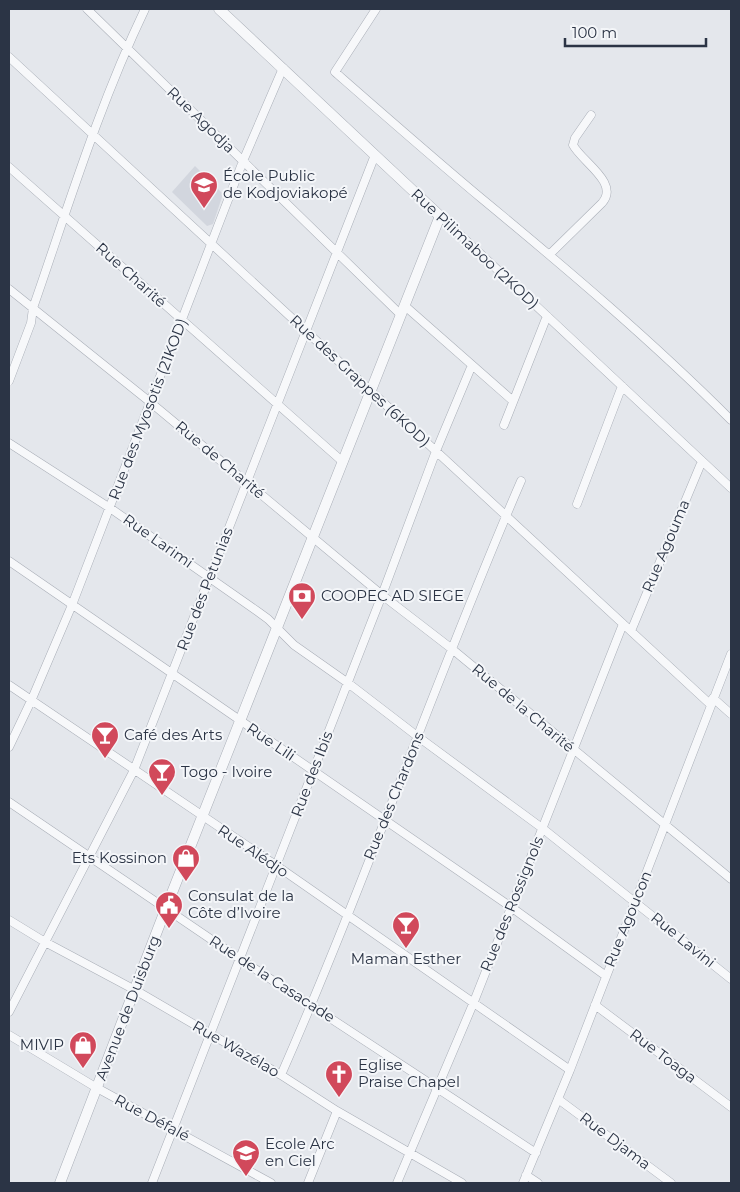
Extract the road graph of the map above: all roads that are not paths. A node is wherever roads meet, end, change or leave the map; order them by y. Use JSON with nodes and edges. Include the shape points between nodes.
{"nodes":[{"id":1,"x":86,"y":9,"type":"edge"},
{"id":2,"x":145,"y":9,"type":"edge"},
{"id":3,"x":219,"y":9,"type":"edge"},
{"id":4,"x":376,"y":9,"type":"edge"},
{"id":5,"x":127,"y":48,"type":"junction"},
{"id":6,"x":9,"y":57,"type":"edge"},
{"id":7,"x":282,"y":68,"type":"junction"},
{"id":8,"x":591,"y":115,"type":"dead end"},
{"id":9,"x":92,"y":134,"type":"junction"},
{"id":10,"x":375,"y":154,"type":"junction"},
{"id":11,"x":243,"y":161,"type":"junction"},
{"id":12,"x":9,"y":167,"type":"edge"},
{"id":13,"x":65,"y":216,"type":"junction"},
{"id":14,"x":440,"y":216,"type":"junction"},
{"id":15,"x":211,"y":243,"type":"junction"},
{"id":16,"x":336,"y":251,"type":"junction"},
{"id":17,"x":550,"y":254,"type":"junction"},
{"id":18,"x":9,"y":289,"type":"edge"},
{"id":19,"x":33,"y":308,"type":"junction"},
{"id":20,"x":403,"y":310,"type":"junction"},
{"id":21,"x":547,"y":316,"type":"junction"},
{"id":22,"x":183,"y":320,"type":"junction"},
{"id":23,"x":306,"y":331,"type":"junction"},
{"id":24,"x":472,"y":365,"type":"junction"},
{"id":25,"x":9,"y":381,"type":"edge"},
{"id":26,"x":622,"y":386,"type":"junction"},
{"id":27,"x":370,"y":390,"type":"junction"},
{"id":28,"x":513,"y":401,"type":"junction"},
{"id":29,"x":150,"y":402,"type":"junction"},
{"id":30,"x":278,"y":403,"type":"junction"},
{"id":31,"x":731,"y":420,"type":"edge"},
{"id":32,"x":504,"y":425,"type":"dead end"},
{"id":33,"x":9,"y":443,"type":"edge"},
{"id":34,"x":436,"y":451,"type":"junction"},
{"id":35,"x":702,"y":461,"type":"junction"},
{"id":36,"x":343,"y":462,"type":"junction"},
{"id":37,"x":521,"y":481,"type":"dead end"},
{"id":38,"x":246,"y":482,"type":"junction"},
{"id":39,"x":731,"y":488,"type":"edge"},
{"id":40,"x":578,"y":504,"type":"dead end"},
{"id":41,"x":110,"y":508,"type":"junction"},
{"id":42,"x":506,"y":516,"type":"junction"},
{"id":43,"x":313,"y":538,"type":"junction"},
{"id":44,"x":9,"y":561,"type":"edge"},
{"id":45,"x":210,"y":578,"type":"junction"},
{"id":46,"x":382,"y":595,"type":"junction"},
{"id":47,"x":72,"y":605,"type":"junction"},
{"id":48,"x":623,"y":624,"type":"junction"},
{"id":49,"x":277,"y":629,"type":"junction"},
{"id":50,"x":630,"y":631,"type":"junction"},
{"id":51,"x":452,"y":649,"type":"junction"},
{"id":52,"x":731,"y":654,"type":"edge"},
{"id":53,"x":172,"y":674,"type":"junction"},
{"id":54,"x":348,"y":683,"type":"junction"},
{"id":55,"x":9,"y":685,"type":"edge"},
{"id":56,"x":31,"y":701,"type":"junction"},
{"id":57,"x":712,"y":701,"type":"junction"},
{"id":58,"x":731,"y":714,"type":"edge"},
{"id":59,"x":241,"y":722,"type":"junction"},
{"id":60,"x":417,"y":736,"type":"junction"},
{"id":61,"x":9,"y":747,"type":"edge"},
{"id":62,"x":572,"y":749,"type":"junction"},
{"id":63,"x":134,"y":770,"type":"junction"},
{"id":64,"x":313,"y":771,"type":"junction"},
{"id":65,"x":9,"y":802,"type":"edge"},
{"id":66,"x":203,"y":817,"type":"junction"},
{"id":67,"x":384,"y":820,"type":"junction"},
{"id":68,"x":665,"y":825,"type":"junction"},
{"id":69,"x":542,"y":828,"type":"junction"},
{"id":70,"x":90,"y":858,"type":"junction"},
{"id":71,"x":276,"y":866,"type":"junction"},
{"id":72,"x":731,"y":879,"type":"edge"},
{"id":73,"x":636,"y":902,"type":"junction"},
{"id":74,"x":511,"y":906,"type":"junction"},
{"id":75,"x":166,"y":908,"type":"junction"},
{"id":76,"x":346,"y":916,"type":"junction"},
{"id":77,"x":9,"y":920,"type":"edge"},
{"id":78,"x":45,"y":942,"type":"junction"},
{"id":79,"x":240,"y":959,"type":"junction"},
{"id":80,"x":606,"y":976,"type":"junction"},
{"id":81,"x":731,"y":979,"type":"edge"},
{"id":82,"x":135,"y":990,"type":"junction"},
{"id":83,"x":473,"y":1004,"type":"junction"},
{"id":84,"x":311,"y":1005,"type":"junction"},
{"id":85,"x":595,"y":1005,"type":"junction"},
{"id":86,"x":9,"y":1012,"type":"edge"},
{"id":87,"x":210,"y":1034,"type":"junction"},
{"id":88,"x":9,"y":1035,"type":"edge"},
{"id":89,"x":570,"y":1070,"type":"junction"},
{"id":90,"x":281,"y":1075,"type":"junction"},
{"id":91,"x":97,"y":1088,"type":"junction"},
{"id":92,"x":437,"y":1088,"type":"junction"},
{"id":93,"x":558,"y":1099,"type":"junction"},
{"id":94,"x":731,"y":1107,"type":"edge"},
{"id":95,"x":337,"y":1111,"type":"junction"},
{"id":96,"x":174,"y":1129,"type":"junction"},
{"id":97,"x":410,"y":1152,"type":"junction"},
{"id":98,"x":536,"y":1153,"type":"junction"},
{"id":99,"x":526,"y":1175,"type":"junction"},
{"id":100,"x":60,"y":1183,"type":"edge"},
{"id":101,"x":152,"y":1183,"type":"edge"},
{"id":102,"x":271,"y":1183,"type":"edge"},
{"id":103,"x":308,"y":1183,"type":"edge"},
{"id":104,"x":397,"y":1183,"type":"edge"},
{"id":105,"x":462,"y":1183,"type":"edge"},
{"id":106,"x":523,"y":1183,"type":"edge"},
{"id":107,"x":538,"y":1183,"type":"edge"},
{"id":108,"x":671,"y":1183,"type":"edge"}],
"edges":[{"from":1,"to":5,"type":"street","name":"Rue Agodja"},
{"from":2,"to":5,"type":"street"},
{"from":3,"to":7,"type":"street","name":"Rue Pilimaboo (2KOD)"},
{"from":4,"to":17,"type":"street","via":[[334,72]]},
{"from":5,"to":9,"type":"street"},
{"from":5,"to":11,"type":"street","name":"Rue Agodja"},
{"from":6,"to":9,"type":"street","name":"Rue des Grappes (6KOD)"},
{"from":7,"to":10,"type":"street","name":"Rue Pilimaboo (2KOD)"},
{"from":7,"to":11,"type":"street","name":"Rue des Myosotis (21KOD)"},
{"from":8,"to":17,"type":"street","via":[[573,145],[607,185],[607,197]]},
{"from":9,"to":13,"type":"street"},
{"from":9,"to":15,"type":"street","name":"Rue des Grappes (6KOD)"},
{"from":10,"to":14,"type":"street","name":"Rue Pilimaboo (2KOD)"},
{"from":10,"to":16,"type":"street","name":"Rue des Petunias"},
{"from":11,"to":15,"type":"street","name":"Rue des Myosotis (21KOD)"},
{"from":11,"to":16,"type":"street","name":"Rue Agodja"},
{"from":12,"to":13,"type":"street","name":"Rue Charité"},
{"from":13,"to":19,"type":"street"},
{"from":13,"to":22,"type":"street","name":"Rue Charité"},
{"from":14,"to":20,"type":"street","name":"Avenue de Duisburg"},
{"from":14,"to":21,"type":"street","name":"Rue Pilimaboo (2KOD)"},
{"from":15,"to":22,"type":"street","name":"Rue des Myosotis (21KOD)"},
{"from":15,"to":23,"type":"street","name":"Rue des Grappes (6KOD)"},
{"from":16,"to":20,"type":"street","name":"Rue Agodja"},
{"from":16,"to":23,"type":"street","name":"Rue des Petunias"},
{"from":17,"to":31,"type":"street","via":[[690,379]]},
{"from":18,"to":19,"type":"street","name":"Rue de Charité"},
{"from":19,"to":25,"type":"street","via":[[31,323]]},
{"from":19,"to":29,"type":"street","name":"Rue de Charité"},
{"from":20,"to":24,"type":"street","name":"Rue Agodja"},
{"from":20,"to":27,"type":"street","name":"Avenue de Duisburg"},
{"from":21,"to":26,"type":"street","name":"Rue Pilimaboo (2KOD)"},
{"from":21,"to":28,"type":"street"},
{"from":22,"to":29,"type":"street","name":"Rue des Myosotis (21KOD)"},
{"from":22,"to":30,"type":"street","name":"Rue Charité"},
{"from":23,"to":27,"type":"street","name":"Rue des Grappes (6KOD)"},
{"from":23,"to":30,"type":"street","name":"Rue des Petunias"},
{"from":24,"to":28,"type":"street","name":"Rue Agodja"},
{"from":24,"to":34,"type":"street","name":"Rue des Ibis"},
{"from":26,"to":35,"type":"street","name":"Rue Pilimaboo (2KOD)"},
{"from":26,"to":40,"type":"street"},
{"from":27,"to":34,"type":"street","name":"Rue des Grappes (6KOD)"},
{"from":27,"to":36,"type":"street","name":"Avenue de Duisburg"},
{"from":28,"to":32,"type":"street"},
{"from":29,"to":38,"type":"street","name":"Rue de Charité"},
{"from":29,"to":41,"type":"street","name":"Rue des Myosotis (21KOD)"},
{"from":30,"to":36,"type":"street","name":"Rue Charité"},
{"from":30,"to":38,"type":"street","name":"Rue des Petunias"},
{"from":33,"to":41,"type":"street","name":"Rue Larimi"},
{"from":34,"to":42,"type":"street","name":"Rue des Grappes (6KOD)"},
{"from":34,"to":46,"type":"street","name":"Rue des Ibis"},
{"from":35,"to":39,"type":"street","name":"Rue Pilimaboo (2KOD)"},
{"from":35,"to":50,"type":"street","name":"Rue Agouma"},
{"from":36,"to":43,"type":"street","name":"Avenue de Duisburg"},
{"from":37,"to":42,"type":"street","name":"Rue des Chardons"},
{"from":38,"to":43,"type":"street","name":"Rue de Charité"},
{"from":38,"to":45,"type":"street","name":"Rue des Petunias"},
{"from":41,"to":45,"type":"street","name":"Rue Larimi"},
{"from":41,"to":47,"type":"street","name":"Rue des Myosotis (21KOD)"},
{"from":42,"to":48,"type":"street","name":"Rue des Grappes (6KOD)"},
{"from":42,"to":51,"type":"street","name":"Rue des Chardons"},
{"from":43,"to":46,"type":"street","name":"Rue de la Charité"},
{"from":43,"to":49,"type":"street","name":"Avenue de Duisburg"},
{"from":44,"to":47,"type":"street","name":"Rue Lili"},
{"from":45,"to":49,"type":"street","name":"Rue Larimi","via":[[268,619]]},
{"from":45,"to":53,"type":"street","name":"Rue des Petunias"},
{"from":46,"to":51,"type":"street","name":"Rue de la Charité"},
{"from":46,"to":54,"type":"street","name":"Rue des Ibis"},
{"from":47,"to":53,"type":"street","name":"Rue Lili"},
{"from":47,"to":56,"type":"street","name":"Rue des Myosotis (21KOD)"},
{"from":48,"to":50,"type":"street","name":"Rue des Grappes (6KOD)"},
{"from":48,"to":62,"type":"street","name":"Rue des Rossignols"},
{"from":49,"to":54,"type":"street","name":"Rue Larimi"},
{"from":49,"to":59,"type":"street","name":"Avenue de Duisburg"},
{"from":50,"to":57,"type":"street","name":"Rue des Grappes (6KOD)"},
{"from":51,"to":60,"type":"street","name":"Rue des Chardons"},
{"from":51,"to":62,"type":"street","name":"Rue de la Charité"},
{"from":52,"to":57,"type":"street","name":"Rue Agoucon"},
{"from":53,"to":59,"type":"street","name":"Rue Lili"},
{"from":53,"to":63,"type":"street","name":"Rue des Petunias"},
{"from":54,"to":60,"type":"street","name":"Rue Larimi"},
{"from":54,"to":64,"type":"street","name":"Rue des Ibis"},
{"from":55,"to":56,"type":"street","name":"Rue Alédjo"},
{"from":56,"to":61,"type":"street","name":"Rue des Myosotis (21KOD)"},
{"from":56,"to":63,"type":"street","name":"Rue Alédjo"},
{"from":57,"to":58,"type":"street","name":"Rue des Grappes (6KOD)"},
{"from":57,"to":68,"type":"street","name":"Rue Agoucon"},
{"from":59,"to":64,"type":"street","name":"Rue Lili"},
{"from":59,"to":66,"type":"street","name":"Avenue de Duisburg"},
{"from":60,"to":67,"type":"street","name":"Rue des Chardons"},
{"from":60,"to":69,"type":"street","name":"Rue Lavini"},
{"from":62,"to":68,"type":"street","name":"Rue de la Charité"},
{"from":62,"to":69,"type":"street","name":"Rue des Rossignols"},
{"from":63,"to":66,"type":"street","name":"Rue Alédjo"},
{"from":63,"to":70,"type":"street","name":"Rue des Petunias"},
{"from":64,"to":67,"type":"street","name":"Rue Lili"},
{"from":64,"to":71,"type":"street","name":"Rue des Ibis"},
{"from":65,"to":70,"type":"street","name":"Rue de la Casacade"},
{"from":66,"to":71,"type":"street","name":"Rue Alédjo"},
{"from":66,"to":75,"type":"street","name":"Avenue de Duisburg"},
{"from":67,"to":74,"type":"street","name":"Rue Lili"},
{"from":67,"to":76,"type":"street","name":"Rue des Chardons"},
{"from":68,"to":72,"type":"street","name":"Rue de la Charité"},
{"from":68,"to":73,"type":"street","name":"Rue Agoucon"},
{"from":69,"to":73,"type":"street","name":"Rue Lavini"},
{"from":69,"to":74,"type":"street","name":"Rue des Rossignols"},
{"from":70,"to":75,"type":"street","name":"Rue de la Casacade"},
{"from":70,"to":78,"type":"street","name":"Rue des Petunias"},
{"from":71,"to":76,"type":"street","name":"Rue Alédjo"},
{"from":71,"to":79,"type":"street","name":"Rue des Ibis"},
{"from":73,"to":80,"type":"street","name":"Rue Agoucon"},
{"from":73,"to":81,"type":"street","name":"Rue Lavini"},
{"from":74,"to":80,"type":"street","name":"Rue Lili"},
{"from":74,"to":83,"type":"street","name":"Rue des Rossignols"},
{"from":75,"to":79,"type":"street","name":"Rue de la Casacade"},
{"from":75,"to":82,"type":"street","name":"Avenue de Duisburg"},
{"from":76,"to":83,"type":"street","name":"Rue Alédjo"},
{"from":76,"to":84,"type":"street","name":"Rue des Chardons"},
{"from":77,"to":78,"type":"street","name":"Rue Wazélao"},
{"from":78,"to":82,"type":"street","name":"Rue Wazélao"},
{"from":78,"to":86,"type":"street","name":"Rue des Petunias"},
{"from":79,"to":84,"type":"street","name":"Rue de la Casacade"},
{"from":79,"to":87,"type":"street","name":"Rue des Ibis"},
{"from":80,"to":85,"type":"street","name":"Rue Agoucon"},
{"from":82,"to":87,"type":"street","name":"Rue Wazélao"},
{"from":82,"to":91,"type":"street","name":"Avenue de Duisburg"},
{"from":83,"to":89,"type":"street","name":"Rue Alédjo"},
{"from":83,"to":92,"type":"street","name":"Rue des Rossignols"},
{"from":84,"to":90,"type":"street","name":"Rue des Chardons"},
{"from":84,"to":92,"type":"street","name":"Rue de la Casacade"},
{"from":85,"to":89,"type":"street","name":"Rue Agoucon"},
{"from":85,"to":94,"type":"street","name":"Rue Toaga"},
{"from":87,"to":90,"type":"street","name":"Rue Wazélao"},
{"from":87,"to":96,"type":"street","name":"Rue des Ibis"},
{"from":88,"to":91,"type":"street","name":"Rue Défalé"},
{"from":89,"to":93,"type":"street","name":"Rue Agoucon"},
{"from":90,"to":95,"type":"street","name":"Rue Wazélao"},
{"from":91,"to":96,"type":"street","name":"Rue Défalé"},
{"from":91,"to":100,"type":"street","name":"Avenue de Duisburg"},
{"from":92,"to":97,"type":"street","name":"Rue des Rossignols"},
{"from":92,"to":98,"type":"street","name":"Rue de la Casacade"},
{"from":93,"to":98,"type":"street","name":"Rue Agoucon"},
{"from":93,"to":108,"type":"street","name":"Rue Djama"},
{"from":95,"to":97,"type":"street","name":"Rue Wazélao"},
{"from":95,"to":103,"type":"street"},
{"from":96,"to":101,"type":"street","name":"Rue des Ibis"},
{"from":96,"to":102,"type":"street","name":"Rue Défalé"},
{"from":97,"to":104,"type":"street","name":"Rue des Rossignols"},
{"from":97,"to":105,"type":"street","name":"Rue Wazélao"},
{"from":98,"to":99,"type":"street","name":"Rue Agoucon"},
{"from":99,"to":106,"type":"street","name":"Rue Agoucon"},
{"from":99,"to":107,"type":"street"}]}
